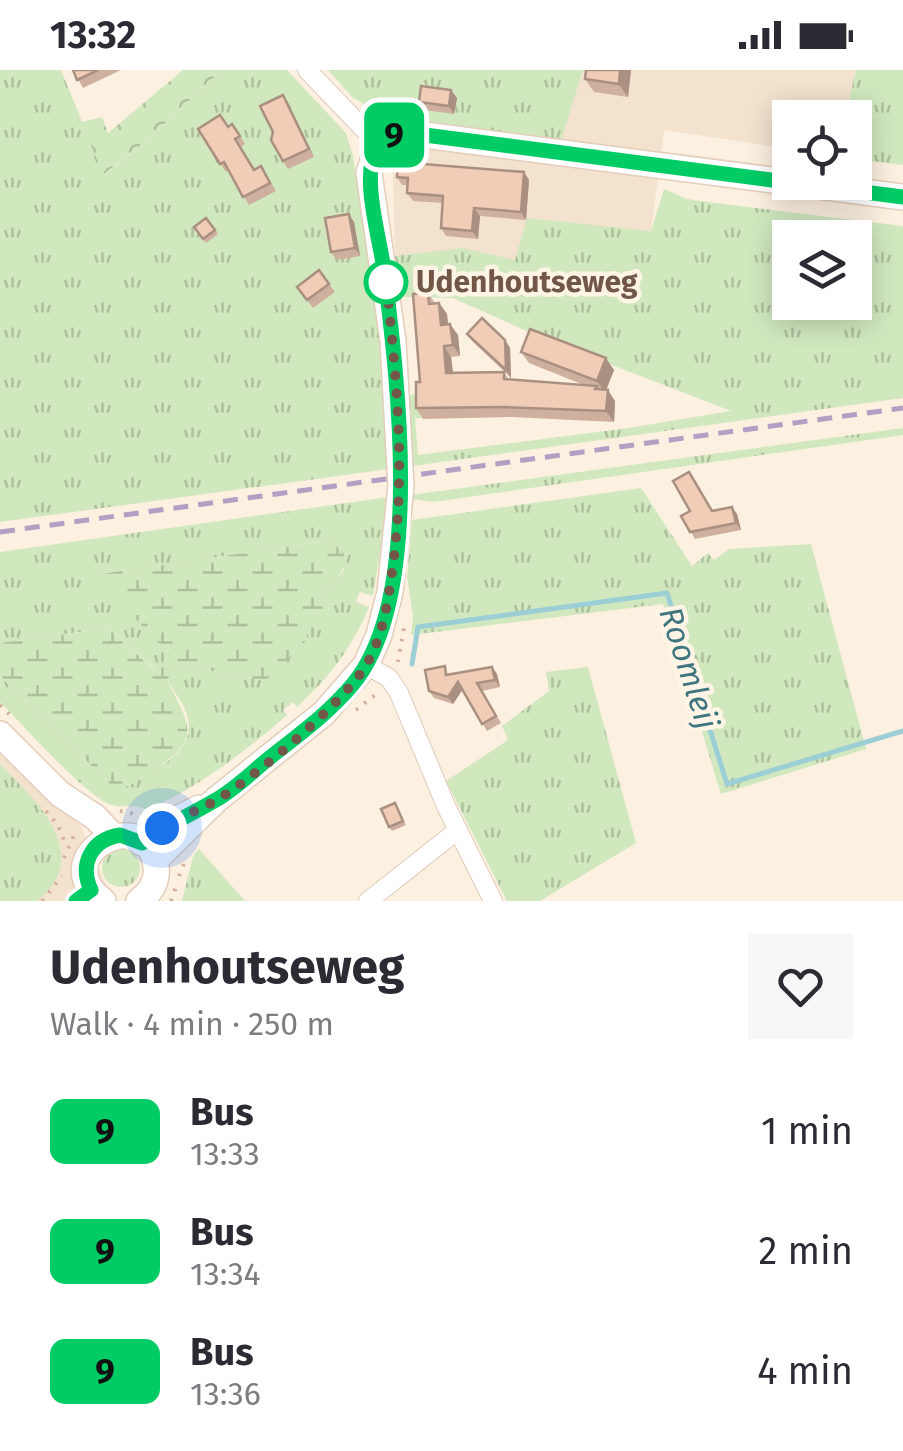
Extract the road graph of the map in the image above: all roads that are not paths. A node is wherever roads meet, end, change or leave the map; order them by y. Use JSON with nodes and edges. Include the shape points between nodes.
{"nodes":[{"id":1,"x":306,"y":70,"type":"edge"},
{"id":2,"x":378,"y":144,"type":"junction"},
{"id":3,"x":903,"y":197,"type":"edge"},
{"id":4,"x":366,"y":665,"type":"junction"},
{"id":5,"x":0,"y":734,"type":"edge"},
{"id":6,"x":458,"y":830,"type":"junction"},
{"id":7,"x":102,"y":843,"type":"junction"},
{"id":8,"x":149,"y":852,"type":"junction"},
{"id":9,"x":90,"y":897,"type":"edge"},
{"id":10,"x":157,"y":899,"type":"edge"},
{"id":11,"x":368,"y":901,"type":"edge"},
{"id":12,"x":494,"y":901,"type":"edge"}],
"edges":[{"from":1,"to":2,"type":"street"},
{"from":2,"to":3,"type":"street","via":[[396,134],[417,134]]},
{"from":2,"to":4,"type":"street","via":[[369,173],[401,454],[390,592]]},
{"from":4,"to":6,"type":"street","via":[[399,693]]},
{"from":4,"to":8,"type":"street","via":[[324,713],[217,800],[173,821]]},
{"from":5,"to":7,"type":"street","via":[[60,794],[95,817]]},
{"from":6,"to":11,"type":"street"},
{"from":6,"to":12,"type":"street"},
{"from":7,"to":8,"type":"street","via":[[126,836]]},
{"from":7,"to":9,"type":"street","via":[[86,869]]},
{"from":8,"to":10,"type":"street"}]}
